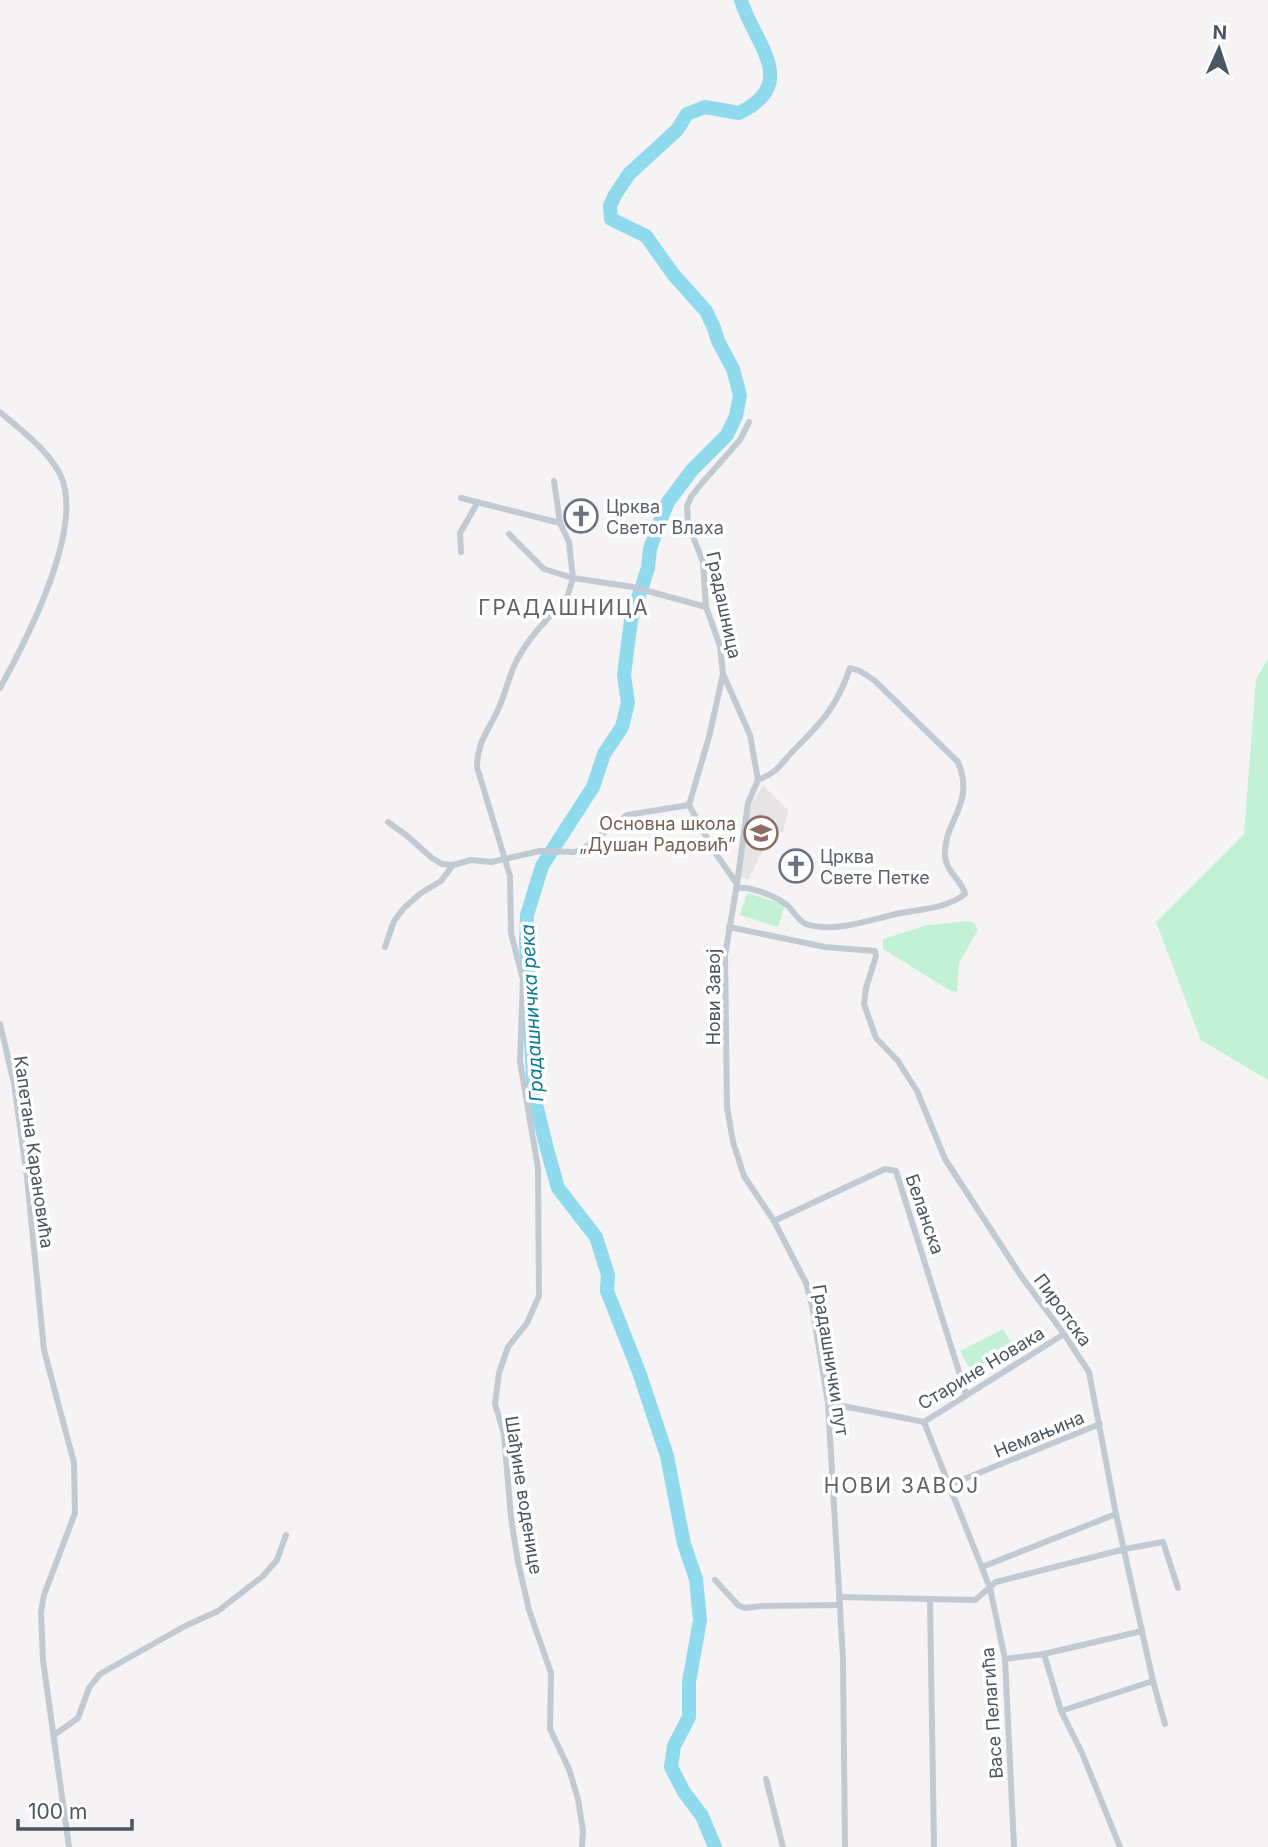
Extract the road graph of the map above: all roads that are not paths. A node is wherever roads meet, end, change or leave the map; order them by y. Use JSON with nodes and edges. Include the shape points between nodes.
{"nodes":[{"id":1,"x":0,"y":412,"type":"edge"},
{"id":2,"x":750,"y":422,"type":"dead end"},
{"id":3,"x":554,"y":481,"type":"dead end"},
{"id":4,"x":461,"y":498,"type":"dead end"},
{"id":5,"x":478,"y":502,"type":"junction"},
{"id":6,"x":559,"y":523,"type":"junction"},
{"id":7,"x":509,"y":534,"type":"dead end"},
{"id":8,"x":461,"y":552,"type":"dead end"},
{"id":9,"x":573,"y":578,"type":"junction"},
{"id":10,"x":706,"y":607,"type":"junction"},
{"id":11,"x":723,"y":674,"type":"junction"},
{"id":12,"x":0,"y":688,"type":"edge"},
{"id":13,"x":758,"y":780,"type":"junction"},
{"id":14,"x":689,"y":805,"type":"junction"},
{"id":15,"x":387,"y":822,"type":"dead end"},
{"id":16,"x":504,"y":858,"type":"junction"},
{"id":17,"x":453,"y":865,"type":"junction"},
{"id":18,"x":737,"y":886,"type":"junction"},
{"id":19,"x":729,"y":927,"type":"junction"},
{"id":20,"x":385,"y":947,"type":"dead end"},
{"id":21,"x":0,"y":1024,"type":"edge"},
{"id":22,"x":726,"y":1064,"type":"joint"},
{"id":23,"x":774,"y":1221,"type":"junction"},
{"id":24,"x":1064,"y":1334,"type":"junction"},
{"id":25,"x":967,"y":1394,"type":"junction"},
{"id":26,"x":828,"y":1403,"type":"junction"},
{"id":27,"x":924,"y":1422,"type":"junction"},
{"id":28,"x":1100,"y":1424,"type":"junction"},
{"id":29,"x":949,"y":1485,"type":"junction"},
{"id":30,"x":1116,"y":1514,"type":"junction"},
{"id":31,"x":286,"y":1535,"type":"dead end"},
{"id":32,"x":1125,"y":1549,"type":"junction"},
{"id":33,"x":982,"y":1567,"type":"junction"},
{"id":34,"x":715,"y":1580,"type":"dead end"},
{"id":35,"x":990,"y":1588,"type":"junction"},
{"id":36,"x":1178,"y":1588,"type":"dead end"},
{"id":37,"x":930,"y":1599,"type":"junction"},
{"id":38,"x":839,"y":1601,"type":"junction"},
{"id":39,"x":1142,"y":1631,"type":"junction"},
{"id":40,"x":1044,"y":1654,"type":"junction"},
{"id":41,"x":1004,"y":1659,"type":"junction"},
{"id":42,"x":1153,"y":1681,"type":"junction"},
{"id":43,"x":1061,"y":1710,"type":"junction"},
{"id":44,"x":1165,"y":1724,"type":"dead end"},
{"id":45,"x":54,"y":1735,"type":"junction"},
{"id":46,"x":766,"y":1779,"type":"dead end"},
{"id":47,"x":69,"y":1847,"type":"edge"},
{"id":48,"x":582,"y":1847,"type":"edge"},
{"id":49,"x":783,"y":1847,"type":"edge"},
{"id":50,"x":845,"y":1847,"type":"edge"},
{"id":51,"x":934,"y":1847,"type":"edge"},
{"id":52,"x":1014,"y":1847,"type":"edge"},
{"id":53,"x":1120,"y":1847,"type":"edge"}],
"edges":[{"from":1,"to":12,"type":"street","via":[[39,444],[61,476],[67,511],[46,592]]},
{"from":2,"to":10,"type":"street","name":"Градашница","via":[[687,506],[688,524],[704,562]]},
{"from":3,"to":6,"type":"street"},
{"from":4,"to":5,"type":"street"},
{"from":5,"to":6,"type":"street"},
{"from":5,"to":8,"type":"street","via":[[460,533]]},
{"from":6,"to":9,"type":"street","via":[[569,542]]},
{"from":7,"to":9,"type":"street","via":[[544,569]]},
{"from":9,"to":10,"type":"street","via":[[633,587]]},
{"from":9,"to":16,"type":"street","via":[[567,598],[522,651],[477,752],[479,780]]},
{"from":10,"to":11,"type":"street","name":"Градашница","via":[[720,646]]},
{"from":11,"to":13,"type":"street","via":[[750,735]]},
{"from":11,"to":14,"type":"street","name":"Градашница"},
{"from":13,"to":18,"type":"street","via":[[748,803]]},
{"from":13,"to":18,"type":"street","via":[[774,774],[813,734],[841,695],[850,668],[860,671],[958,762],[965,786],[945,857],[965,894],[935,907],[863,923],[819,926],[803,923],[786,905],[766,895]]},
{"from":14,"to":16,"type":"street","via":[[626,816],[583,849]]},
{"from":14,"to":18,"type":"street"},
{"from":15,"to":17,"type":"street","via":[[432,858]]},
{"from":16,"to":17,"type":"street"},
{"from":16,"to":48,"type":"street","name":"Шађине воденице","via":[[510,876],[511,933],[523,979],[520,1062],[538,1168],[539,1296],[527,1323],[508,1347],[495,1404],[503,1434],[518,1562],[528,1610],[551,1673],[550,1729],[578,1799]]},
{"from":17,"to":20,"type":"street","via":[[441,881],[398,914]]},
{"from":18,"to":19,"type":"street","name":"Нови Завој"},
{"from":19,"to":22,"type":"street","name":"Нови Завој"},
{"from":19,"to":24,"type":"street","name":"Пиротска","via":[[825,947],[875,951],[864,1004],[876,1038],[917,1091],[945,1159]]},
{"from":21,"to":45,"type":"street","name":"Капетана Карановића","via":[[14,1083],[27,1177],[44,1350],[74,1463],[75,1513],[41,1612]]},
{"from":22,"to":23,"type":"street","name":"Градашнички пут","via":[[727,1107],[737,1159]]},
{"from":23,"to":25,"type":"street","name":"Беланска","via":[[885,1169],[896,1171]]},
{"from":23,"to":26,"type":"street","name":"Градашнички пут","via":[[809,1294]]},
{"from":24,"to":25,"type":"street","name":"Старине Новака"},
{"from":24,"to":28,"type":"street","name":"Пиротска","via":[[1089,1372]]},
{"from":25,"to":27,"type":"street","name":"Старине Новака"},
{"from":26,"to":27,"type":"street","name":"Старине Новака"},
{"from":26,"to":38,"type":"street","name":"Градашнички пут"},
{"from":27,"to":29,"type":"street","name":"Васе Пелагића"},
{"from":28,"to":29,"type":"street","name":"Немањина"},
{"from":28,"to":30,"type":"street","name":"Пиротска"},
{"from":29,"to":33,"type":"street","name":"Васе Пелагића"},
{"from":30,"to":32,"type":"street","name":"Пиротска"},
{"from":30,"to":33,"type":"street"},
{"from":31,"to":45,"type":"street","via":[[277,1560],[263,1576],[218,1611],[100,1674],[89,1688],[78,1718]]},
{"from":32,"to":35,"type":"street","via":[[996,1582]]},
{"from":32,"to":36,"type":"street","via":[[1163,1542]]},
{"from":32,"to":39,"type":"street","name":"Пиротска"},
{"from":33,"to":35,"type":"street","name":"Васе Пелагића"},
{"from":34,"to":38,"type":"street","via":[[745,1608]]},
{"from":35,"to":37,"type":"street","via":[[975,1600]]},
{"from":35,"to":41,"type":"street","name":"Васе Пелагића"},
{"from":37,"to":38,"type":"street"},
{"from":37,"to":51,"type":"street"},
{"from":38,"to":50,"type":"street","name":"Градашнички пут"},
{"from":39,"to":40,"type":"street"},
{"from":39,"to":42,"type":"street","name":"Пиротска"},
{"from":40,"to":41,"type":"street"},
{"from":40,"to":43,"type":"street"},
{"from":41,"to":52,"type":"street","name":"Васе Пелагића"},
{"from":42,"to":43,"type":"street"},
{"from":42,"to":44,"type":"street","name":"Пиротска"},
{"from":43,"to":53,"type":"street"},
{"from":45,"to":47,"type":"street","name":"Капетана Карановића"},
{"from":46,"to":49,"type":"street"}]}
